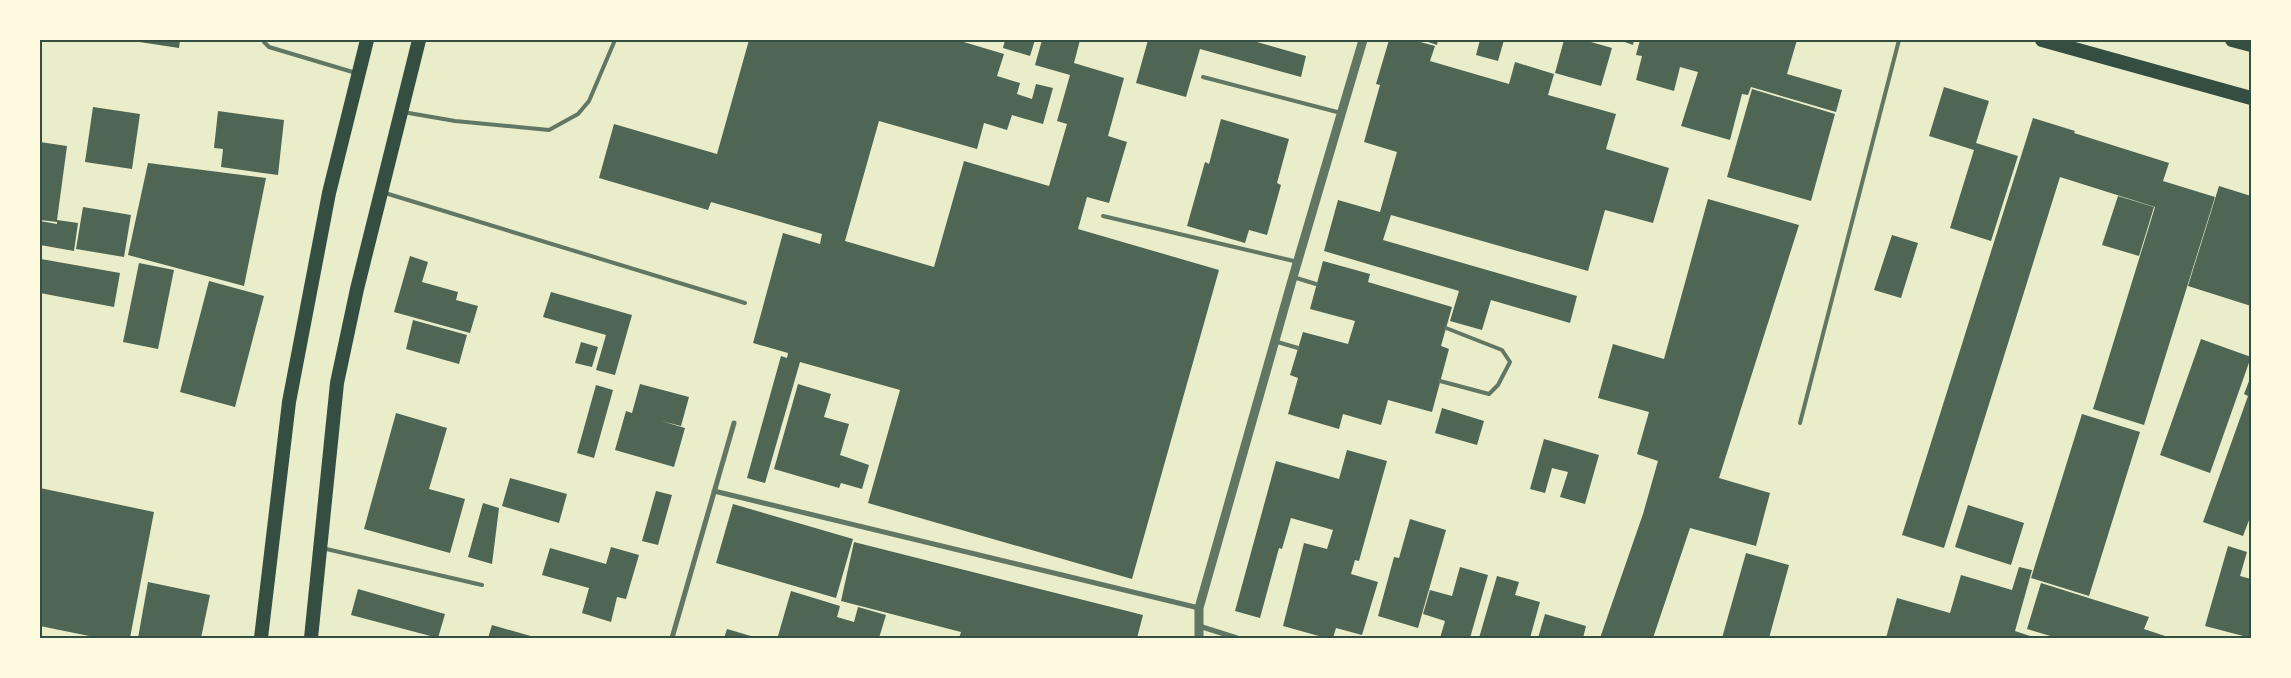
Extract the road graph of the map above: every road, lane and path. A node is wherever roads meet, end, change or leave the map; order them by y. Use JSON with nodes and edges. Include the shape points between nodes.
{"nodes":[{"id":1,"x":264,"y":40,"type":"edge"},
{"id":2,"x":367,"y":40,"type":"edge"},
{"id":3,"x":419,"y":40,"type":"edge"},
{"id":4,"x":615,"y":40,"type":"edge"},
{"id":5,"x":1363,"y":40,"type":"edge"},
{"id":6,"x":1899,"y":40,"type":"edge"},
{"id":7,"x":2042,"y":40,"type":"edge"},
{"id":8,"x":2232,"y":40,"type":"edge"},
{"id":9,"x":2251,"y":45,"type":"edge"},
{"id":10,"x":358,"y":74,"type":"junction"},
{"id":11,"x":1203,"y":77,"type":"dead end"},
{"id":12,"x":2251,"y":98,"type":"edge"},
{"id":13,"x":401,"y":112,"type":"junction"},
{"id":14,"x":1341,"y":113,"type":"junction"},
{"id":15,"x":380,"y":192,"type":"junction"},
{"id":16,"x":1103,"y":216,"type":"dead end"},
{"id":17,"x":1298,"y":262,"type":"junction"},
{"id":18,"x":1293,"y":277,"type":"junction"},
{"id":19,"x":1316,"y":284,"type":"dead end"},
{"id":20,"x":745,"y":303,"type":"dead end"},
{"id":21,"x":1446,"y":328,"type":"dead end"},
{"id":22,"x":1274,"y":341,"type":"junction"},
{"id":23,"x":1298,"y":348,"type":"dead end"},
{"id":24,"x":1440,"y":381,"type":"dead end"},
{"id":25,"x":734,"y":423,"type":"dead end"},
{"id":26,"x":1800,"y":423,"type":"dead end"},
{"id":27,"x":714,"y":491,"type":"junction"},
{"id":28,"x":320,"y":547,"type":"junction"},
{"id":29,"x":482,"y":585,"type":"dead end"},
{"id":30,"x":1199,"y":608,"type":"junction"},
{"id":31,"x":1198,"y":626,"type":"junction"},
{"id":32,"x":262,"y":638,"type":"edge"},
{"id":33,"x":311,"y":638,"type":"edge"},
{"id":34,"x":672,"y":638,"type":"edge"},
{"id":35,"x":1199,"y":638,"type":"edge"},
{"id":36,"x":1237,"y":638,"type":"edge"}],
"edges":[{"from":1,"to":10,"type":"lane","via":[[269,47]]},
{"from":2,"to":10,"type":"highway"},
{"from":3,"to":13,"type":"highway"},
{"from":4,"to":13,"type":"lane","via":[[589,101],[578,114],[549,130]]},
{"from":5,"to":14,"type":"street"},
{"from":6,"to":26,"type":"lane"},
{"from":7,"to":12,"type":"highway"},
{"from":8,"to":9,"type":"highway"},
{"from":10,"to":32,"type":"highway","via":[[329,193],[289,402]]},
{"from":11,"to":14,"type":"lane"},
{"from":13,"to":15,"type":"highway"},
{"from":14,"to":17,"type":"street"},
{"from":15,"to":20,"type":"lane"},
{"from":15,"to":28,"type":"highway","via":[[338,383]]},
{"from":16,"to":17,"type":"lane"},
{"from":17,"to":18,"type":"street"},
{"from":18,"to":19,"type":"lane"},
{"from":18,"to":22,"type":"street"},
{"from":21,"to":24,"type":"lane","via":[[1502,350],[1510,362],[1498,385],[1489,394]]},
{"from":22,"to":23,"type":"lane"},
{"from":22,"to":30,"type":"street"},
{"from":25,"to":27,"type":"street"},
{"from":27,"to":30,"type":"street"},
{"from":27,"to":34,"type":"street"},
{"from":28,"to":29,"type":"lane"},
{"from":28,"to":33,"type":"highway"},
{"from":30,"to":31,"type":"street"},
{"from":31,"to":35,"type":"street"},
{"from":31,"to":36,"type":"street"}]}
